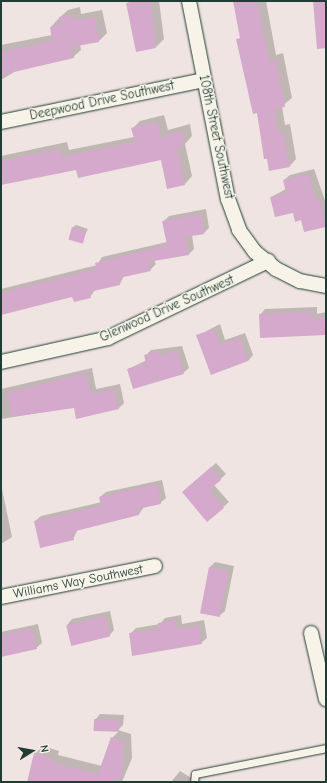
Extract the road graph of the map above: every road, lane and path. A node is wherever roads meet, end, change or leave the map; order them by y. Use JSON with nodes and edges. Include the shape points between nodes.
{"nodes":[{"id":1,"x":189,"y":1,"type":"edge"},
{"id":2,"x":204,"y":80,"type":"junction"},
{"id":3,"x":1,"y":122,"type":"edge"},
{"id":4,"x":268,"y":261,"type":"junction"},
{"id":5,"x":326,"y":286,"type":"edge"},
{"id":6,"x":1,"y":362,"type":"edge"},
{"id":7,"x":155,"y":566,"type":"dead end"},
{"id":8,"x":1,"y":597,"type":"edge"},
{"id":9,"x":311,"y":633,"type":"dead end"},
{"id":10,"x":326,"y":699,"type":"edge"},
{"id":11,"x":326,"y":748,"type":"edge"},
{"id":12,"x":194,"y":782,"type":"edge"}],
"edges":[{"from":1,"to":2,"type":"street","name":"108th Street Southwest"},
{"from":2,"to":3,"type":"street","name":"Deepwood Drive Southwest"},
{"from":2,"to":4,"type":"street","name":"108th Street Southwest","via":[[233,216],[246,242]]},
{"from":4,"to":5,"type":"street","via":[[294,278]]},
{"from":4,"to":6,"type":"street","name":"Glenwood Drive Southwest","via":[[108,338]]},
{"from":7,"to":8,"type":"street","name":"Williams Way Southwest"},
{"from":9,"to":10,"type":"street"},
{"from":11,"to":12,"type":"lane","via":[[195,774]]}]}
